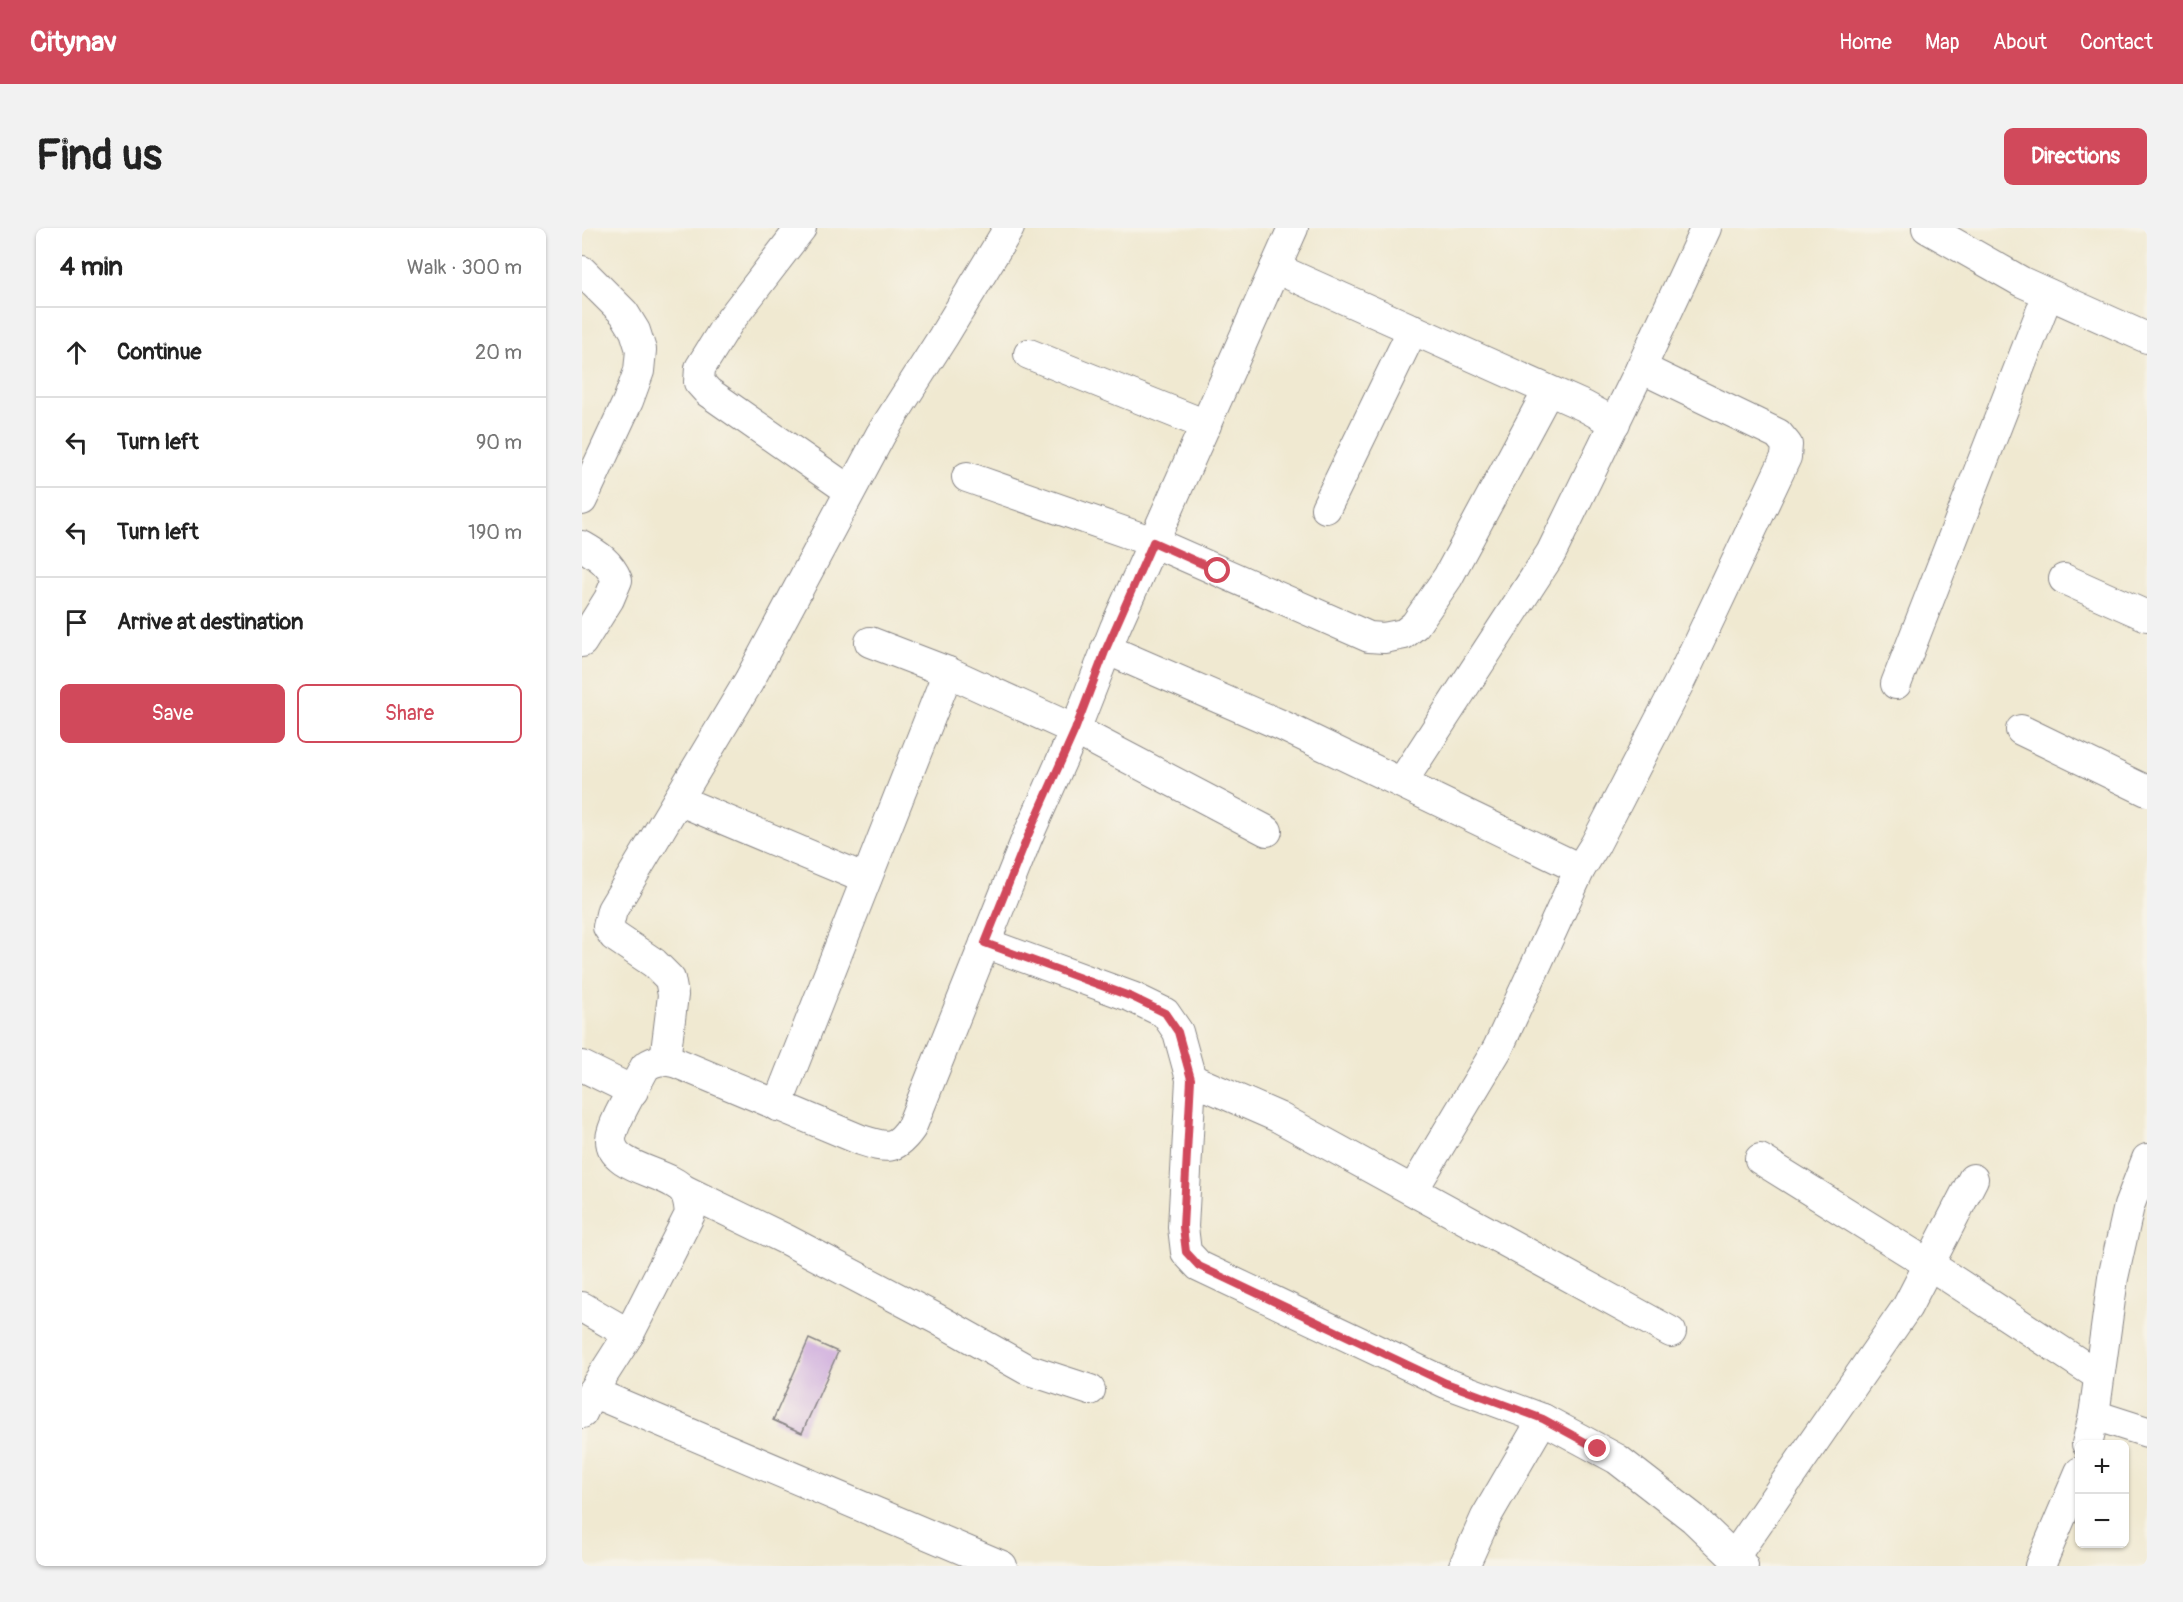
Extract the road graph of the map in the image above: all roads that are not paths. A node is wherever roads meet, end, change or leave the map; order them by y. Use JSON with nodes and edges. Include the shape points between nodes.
{"nodes":[{"id":1,"x":801,"y":228,"type":"edge"},
{"id":2,"x":1009,"y":228,"type":"edge"},
{"id":3,"x":1293,"y":228,"type":"edge"},
{"id":4,"x":1706,"y":228,"type":"edge"},
{"id":5,"x":1927,"y":228,"type":"edge"},
{"id":6,"x":1275,"y":268,"type":"junction"},
{"id":7,"x":582,"y":271,"type":"edge"},
{"id":8,"x":2048,"y":294,"type":"junction"},
{"id":9,"x":1413,"y":329,"type":"junction"},
{"id":10,"x":2147,"y":338,"type":"edge"},
{"id":11,"x":1029,"y":354,"type":"dead end"},
{"id":12,"x":1641,"y":368,"type":"junction"},
{"id":13,"x":1548,"y":392,"type":"junction"},
{"id":14,"x":1615,"y":423,"type":"junction"},
{"id":15,"x":1206,"y":425,"type":"junction"},
{"id":16,"x":967,"y":477,"type":"dead end"},
{"id":17,"x":850,"y":491,"type":"junction"},
{"id":18,"x":582,"y":500,"type":"edge"},
{"id":19,"x":1326,"y":508,"type":"dead end"},
{"id":20,"x":1153,"y":542,"type":"junction"},
{"id":21,"x":582,"y":546,"type":"edge"},
{"id":22,"x":2064,"y":579,"type":"dead end"},
{"id":23,"x":2147,"y":616,"type":"edge"},
{"id":24,"x":582,"y":642,"type":"edge"},
{"id":25,"x":870,"y":642,"type":"dead end"},
{"id":26,"x":1106,"y":649,"type":"junction"},
{"id":27,"x":948,"y":672,"type":"junction"},
{"id":28,"x":1896,"y":684,"type":"dead end"},
{"id":29,"x":1075,"y":730,"type":"junction"},
{"id":30,"x":2021,"y":730,"type":"dead end"},
{"id":31,"x":1402,"y":782,"type":"junction"},
{"id":32,"x":2147,"y":791,"type":"edge"},
{"id":33,"x":678,"y":800,"type":"junction"},
{"id":34,"x":1267,"y":831,"type":"dead end"},
{"id":35,"x":1580,"y":869,"type":"junction"},
{"id":36,"x":866,"y":879,"type":"junction"},
{"id":37,"x":985,"y":943,"type":"junction"},
{"id":38,"x":665,"y":1060,"type":"junction"},
{"id":39,"x":582,"y":1066,"type":"edge"},
{"id":40,"x":1191,"y":1079,"type":"junction"},
{"id":41,"x":633,"y":1091,"type":"junction"},
{"id":42,"x":777,"y":1106,"type":"junction"},
{"id":43,"x":1760,"y":1159,"type":"dead end"},
{"id":44,"x":2147,"y":1159,"type":"edge"},
{"id":45,"x":1973,"y":1179,"type":"dead end"},
{"id":46,"x":684,"y":1190,"type":"junction"},
{"id":47,"x":1413,"y":1190,"type":"junction"},
{"id":48,"x":1930,"y":1265,"type":"junction"},
{"id":49,"x":582,"y":1307,"type":"edge"},
{"id":50,"x":1671,"y":1332,"type":"dead end"},
{"id":51,"x":629,"y":1334,"type":"junction"},
{"id":52,"x":2099,"y":1376,"type":"junction"},
{"id":53,"x":1090,"y":1390,"type":"dead end"},
{"id":54,"x":587,"y":1402,"type":"edge"},
{"id":55,"x":2094,"y":1415,"type":"junction"},
{"id":56,"x":1543,"y":1419,"type":"junction"},
{"id":57,"x":2147,"y":1431,"type":"edge"},
{"id":58,"x":2088,"y":1440,"type":"edge"},
{"id":59,"x":2075,"y":1482,"type":"edge"},
{"id":60,"x":1738,"y":1562,"type":"edge"},
{"id":61,"x":1002,"y":1566,"type":"edge"},
{"id":62,"x":1464,"y":1566,"type":"edge"},
{"id":63,"x":2040,"y":1566,"type":"edge"}],
"edges":[{"from":1,"to":17,"type":"street","via":[[728,323],[700,368],[699,382]]},
{"from":2,"to":17,"type":"street"},
{"from":3,"to":6,"type":"street"},
{"from":4,"to":12,"type":"street"},
{"from":5,"to":8,"type":"street"},
{"from":6,"to":9,"type":"street"},
{"from":6,"to":15,"type":"street"},
{"from":7,"to":18,"type":"street","via":[[624,313],[641,350],[639,371],[628,401]]},
{"from":8,"to":10,"type":"street"},
{"from":8,"to":28,"type":"street"},
{"from":9,"to":13,"type":"street"},
{"from":9,"to":19,"type":"street"},
{"from":11,"to":15,"type":"street"},
{"from":12,"to":14,"type":"street"},
{"from":12,"to":35,"type":"street","via":[[1778,434],[1787,445],[1786,457],[1681,679]]},
{"from":13,"to":14,"type":"street"},
{"from":13,"to":20,"type":"street","via":[[1448,577],[1415,625],[1404,634],[1384,639],[1369,637]]},
{"from":14,"to":31,"type":"street","via":[[1551,553]]},
{"from":15,"to":20,"type":"street"},
{"from":16,"to":20,"type":"street"},
{"from":17,"to":33,"type":"street","via":[[749,681]]},
{"from":20,"to":26,"type":"street"},
{"from":21,"to":24,"type":"street","via":[[601,557],[617,580]]},
{"from":22,"to":23,"type":"street"},
{"from":25,"to":27,"type":"street"},
{"from":26,"to":29,"type":"street"},
{"from":26,"to":31,"type":"street"},
{"from":27,"to":29,"type":"street"},
{"from":27,"to":36,"type":"street"},
{"from":29,"to":34,"type":"street"},
{"from":29,"to":37,"type":"street"},
{"from":30,"to":32,"type":"street"},
{"from":31,"to":35,"type":"street"},
{"from":33,"to":36,"type":"street"},
{"from":33,"to":38,"type":"street","via":[[612,910],[608,927],[670,979],[673,995]]},
{"from":35,"to":47,"type":"street","via":[[1498,1048]]},
{"from":36,"to":42,"type":"street"},
{"from":37,"to":40,"type":"street","via":[[1165,1013],[1178,1032]]},
{"from":37,"to":42,"type":"street","via":[[922,1102],[901,1142],[884,1147]]},
{"from":38,"to":41,"type":"street","via":[[653,1061],[645,1067]]},
{"from":38,"to":42,"type":"street"},
{"from":39,"to":41,"type":"street"},
{"from":40,"to":47,"type":"street","via":[[1278,1117]]},
{"from":40,"to":56,"type":"street","via":[[1183,1227],[1186,1252],[1199,1266],[1446,1383]]},
{"from":41,"to":46,"type":"street","via":[[615,1127],[611,1141],[614,1152],[625,1162]]},
{"from":43,"to":48,"type":"street"},
{"from":44,"to":52,"type":"street","via":[[2129,1206],[2115,1268]]},
{"from":45,"to":48,"type":"street"},
{"from":46,"to":51,"type":"street","via":[[690,1214]]},
{"from":46,"to":53,"type":"street","via":[[797,1245],[1026,1369]]},
{"from":47,"to":50,"type":"street"},
{"from":48,"to":52,"type":"street"},
{"from":48,"to":60,"type":"street","via":[[1907,1307]]},
{"from":49,"to":51,"type":"street"},
{"from":51,"to":54,"type":"street"},
{"from":52,"to":55,"type":"street"},
{"from":54,"to":61,"type":"street"},
{"from":55,"to":57,"type":"street"},
{"from":55,"to":58,"type":"street"},
{"from":56,"to":60,"type":"street","via":[[1617,1459],[1693,1518]]},
{"from":56,"to":62,"type":"street","via":[[1486,1517]]},
{"from":59,"to":63,"type":"street"}]}
